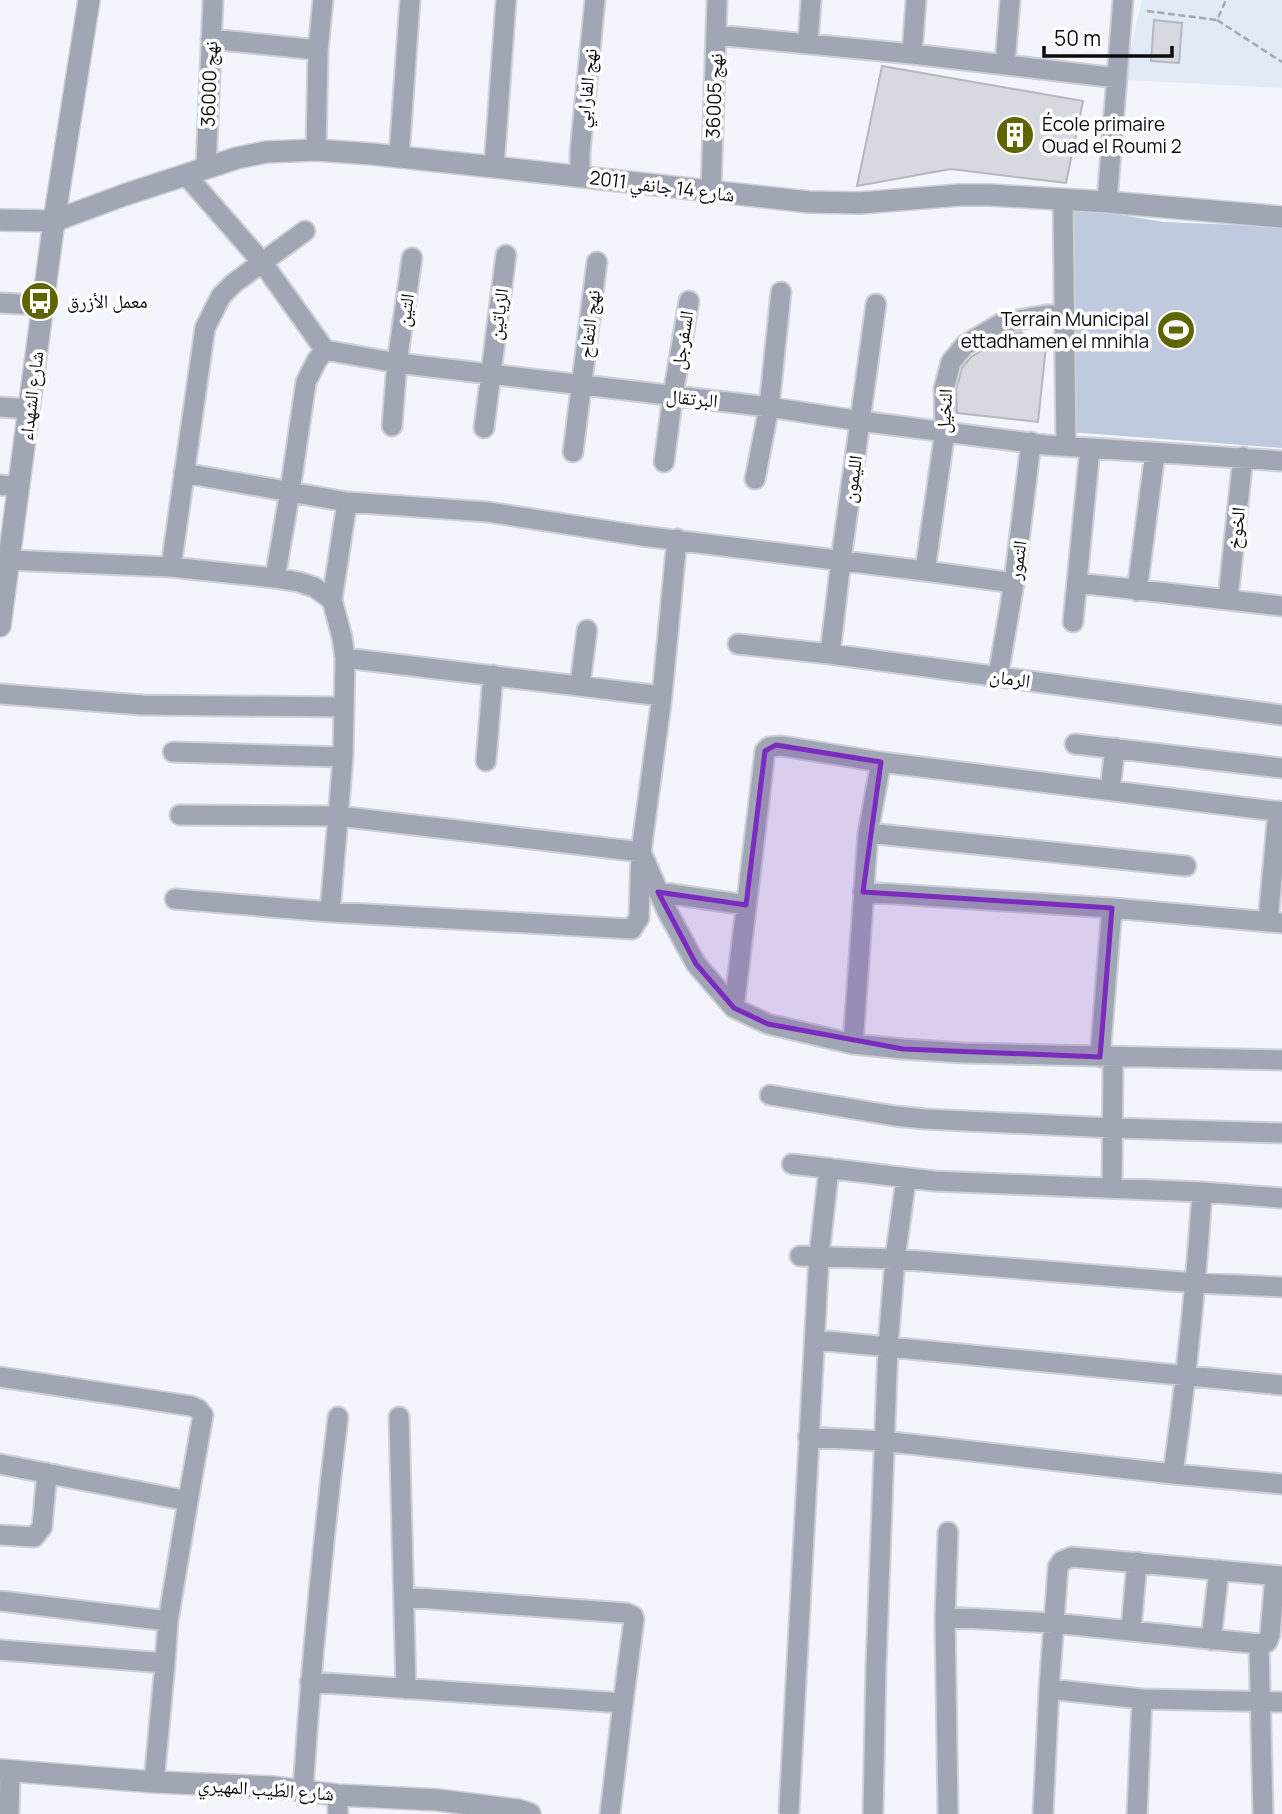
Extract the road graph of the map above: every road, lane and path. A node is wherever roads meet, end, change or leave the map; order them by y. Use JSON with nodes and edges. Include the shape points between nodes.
{"nodes":[{"id":1,"x":89,"y":0,"type":"edge"},
{"id":2,"x":213,"y":0,"type":"edge"},
{"id":3,"x":323,"y":0,"type":"edge"},
{"id":4,"x":410,"y":0,"type":"edge"},
{"id":5,"x":506,"y":0,"type":"edge"},
{"id":6,"x":595,"y":0,"type":"edge"},
{"id":7,"x":717,"y":0,"type":"edge"},
{"id":8,"x":811,"y":0,"type":"edge"},
{"id":9,"x":916,"y":0,"type":"edge"},
{"id":10,"x":1010,"y":0,"type":"edge"},
{"id":11,"x":1123,"y":0,"type":"edge"},
{"id":12,"x":1226,"y":0,"type":"edge"},
{"id":13,"x":1147,"y":11,"type":"dead end"},
{"id":14,"x":1217,"y":20,"type":"junction"},
{"id":15,"x":716,"y":35,"type":"junction"},
{"id":16,"x":211,"y":39,"type":"junction"},
{"id":17,"x":808,"y":43,"type":"junction"},
{"id":18,"x":318,"y":50,"type":"junction"},
{"id":19,"x":912,"y":54,"type":"junction"},
{"id":20,"x":1282,"y":62,"type":"edge"},
{"id":21,"x":1005,"y":64,"type":"junction"},
{"id":22,"x":1117,"y":78,"type":"junction"},
{"id":23,"x":316,"y":150,"type":"junction"},
{"id":24,"x":399,"y":157,"type":"junction"},
{"id":25,"x":494,"y":167,"type":"junction"},
{"id":26,"x":196,"y":171,"type":"junction"},
{"id":27,"x":580,"y":176,"type":"junction"},
{"id":28,"x":711,"y":191,"type":"junction"},
{"id":29,"x":1063,"y":200,"type":"junction"},
{"id":30,"x":1107,"y":202,"type":"junction"},
{"id":31,"x":1282,"y":217,"type":"edge"},
{"id":32,"x":0,"y":220,"type":"edge"},
{"id":33,"x":54,"y":221,"type":"junction"},
{"id":34,"x":305,"y":231,"type":"dead end"},
{"id":35,"x":506,"y":255,"type":"dead end"},
{"id":36,"x":412,"y":258,"type":"dead end"},
{"id":37,"x":262,"y":262,"type":"junction"},
{"id":38,"x":597,"y":262,"type":"dead end"},
{"id":39,"x":781,"y":292,"type":"dead end"},
{"id":40,"x":689,"y":301,"type":"dead end"},
{"id":41,"x":0,"y":303,"type":"edge"},
{"id":42,"x":876,"y":304,"type":"dead end"},
{"id":43,"x":42,"y":305,"type":"junction"},
{"id":44,"x":1055,"y":315,"type":"junction"},
{"id":45,"x":325,"y":350,"type":"junction"},
{"id":46,"x":397,"y":363,"type":"junction"},
{"id":47,"x":490,"y":374,"type":"junction"},
{"id":48,"x":581,"y":386,"type":"junction"},
{"id":49,"x":673,"y":396,"type":"junction"},
{"id":50,"x":0,"y":407,"type":"edge"},
{"id":51,"x":769,"y":407,"type":"junction"},
{"id":52,"x":29,"y":409,"type":"junction"},
{"id":53,"x":860,"y":421,"type":"junction"},
{"id":54,"x":392,"y":426,"type":"dead end"},
{"id":55,"x":484,"y":428,"type":"dead end"},
{"id":56,"x":944,"y":431,"type":"junction"},
{"id":57,"x":1031,"y":442,"type":"junction"},
{"id":58,"x":1066,"y":446,"type":"junction"},
{"id":59,"x":1090,"y":447,"type":"junction"},
{"id":60,"x":573,"y":452,"type":"dead end"},
{"id":61,"x":1155,"y":453,"type":"junction"},
{"id":62,"x":1243,"y":457,"type":"junction"},
{"id":63,"x":1282,"y":461,"type":"edge"},
{"id":64,"x":664,"y":463,"type":"dead end"},
{"id":65,"x":184,"y":473,"type":"junction"},
{"id":66,"x":755,"y":479,"type":"dead end"},
{"id":67,"x":10,"y":486,"type":"edge"},
{"id":68,"x":290,"y":491,"type":"junction"},
{"id":69,"x":346,"y":502,"type":"junction"},
{"id":70,"x":677,"y":539,"type":"junction"},
{"id":71,"x":6,"y":553,"type":"edge"},
{"id":72,"x":841,"y":560,"type":"junction"},
{"id":73,"x":171,"y":567,"type":"junction"},
{"id":74,"x":925,"y":571,"type":"junction"},
{"id":75,"x":275,"y":578,"type":"junction"},
{"id":76,"x":1014,"y":583,"type":"junction"},
{"id":77,"x":1077,"y":583,"type":"junction"},
{"id":78,"x":1137,"y":591,"type":"junction"},
{"id":79,"x":2,"y":594,"type":"edge"},
{"id":80,"x":1228,"y":599,"type":"junction"},
{"id":81,"x":332,"y":600,"type":"junction"},
{"id":82,"x":1282,"y":606,"type":"edge"},
{"id":83,"x":1073,"y":622,"type":"dead end"},
{"id":84,"x":0,"y":626,"type":"edge"},
{"id":85,"x":587,"y":630,"type":"dead end"},
{"id":86,"x":738,"y":644,"type":"dead end"},
{"id":87,"x":830,"y":654,"type":"junction"},
{"id":88,"x":345,"y":658,"type":"junction"},
{"id":89,"x":493,"y":675,"type":"junction"},
{"id":90,"x":998,"y":676,"type":"junction"},
{"id":91,"x":580,"y":685,"type":"junction"},
{"id":92,"x":0,"y":694,"type":"edge"},
{"id":93,"x":662,"y":696,"type":"junction"},
{"id":94,"x":344,"y":707,"type":"junction"},
{"id":95,"x":1282,"y":715,"type":"edge"},
{"id":96,"x":1075,"y":744,"type":"dead end"},
{"id":97,"x":1115,"y":748,"type":"junction"},
{"id":98,"x":173,"y":752,"type":"dead end"},
{"id":99,"x":343,"y":757,"type":"junction"},
{"id":100,"x":486,"y":761,"type":"dead end"},
{"id":101,"x":881,"y":762,"type":"junction"},
{"id":102,"x":1282,"y":768,"type":"edge"},
{"id":103,"x":1110,"y":790,"type":"junction"},
{"id":104,"x":1280,"y":812,"type":"edge"},
{"id":105,"x":180,"y":815,"type":"dead end"},
{"id":106,"x":338,"y":816,"type":"junction"},
{"id":107,"x":868,"y":833,"type":"junction"},
{"id":108,"x":642,"y":852,"type":"junction"},
{"id":109,"x":1186,"y":866,"type":"dead end"},
{"id":110,"x":658,"y":892,"type":"junction"},
{"id":111,"x":863,"y":892,"type":"junction"},
{"id":112,"x":175,"y":899,"type":"dead end"},
{"id":113,"x":746,"y":905,"type":"junction"},
{"id":114,"x":1112,"y":908,"type":"junction"},
{"id":115,"x":330,"y":912,"type":"junction"},
{"id":116,"x":1275,"y":922,"type":"edge"},
{"id":117,"x":734,"y":1008,"type":"junction"},
{"id":118,"x":853,"y":1044,"type":"junction"},
{"id":119,"x":1106,"y":1057,"type":"junction"},
{"id":120,"x":1282,"y":1060,"type":"edge"},
{"id":121,"x":770,"y":1095,"type":"dead end"},
{"id":122,"x":1113,"y":1128,"type":"junction"},
{"id":123,"x":1282,"y":1133,"type":"edge"},
{"id":124,"x":792,"y":1164,"type":"dead end"},
{"id":125,"x":829,"y":1168,"type":"junction"},
{"id":126,"x":906,"y":1179,"type":"junction"},
{"id":127,"x":1112,"y":1188,"type":"junction"},
{"id":128,"x":1202,"y":1192,"type":"junction"},
{"id":129,"x":1282,"y":1198,"type":"edge"},
{"id":130,"x":810,"y":1256,"type":"junction"},
{"id":131,"x":895,"y":1259,"type":"junction"},
{"id":132,"x":1196,"y":1283,"type":"junction"},
{"id":133,"x":1282,"y":1287,"type":"edge"},
{"id":134,"x":816,"y":1340,"type":"junction"},
{"id":135,"x":888,"y":1346,"type":"junction"},
{"id":136,"x":1187,"y":1375,"type":"junction"},
{"id":137,"x":0,"y":1377,"type":"edge"},
{"id":138,"x":1282,"y":1385,"type":"edge"},
{"id":139,"x":338,"y":1417,"type":"dead end"},
{"id":140,"x":399,"y":1417,"type":"dead end"},
{"id":141,"x":808,"y":1437,"type":"junction"},
{"id":142,"x":883,"y":1441,"type":"junction"},
{"id":143,"x":0,"y":1464,"type":"edge"},
{"id":144,"x":47,"y":1473,"type":"junction"},
{"id":145,"x":1173,"y":1474,"type":"junction"},
{"id":146,"x":1282,"y":1484,"type":"edge"},
{"id":147,"x":188,"y":1501,"type":"junction"},
{"id":148,"x":948,"y":1532,"type":"dead end"},
{"id":149,"x":0,"y":1535,"type":"edge"},
{"id":150,"x":1137,"y":1562,"type":"junction"},
{"id":151,"x":1219,"y":1570,"type":"junction"},
{"id":152,"x":1279,"y":1576,"type":"edge"},
{"id":153,"x":404,"y":1597,"type":"junction"},
{"id":154,"x":0,"y":1601,"type":"edge"},
{"id":155,"x":945,"y":1617,"type":"junction"},
{"id":156,"x":169,"y":1621,"type":"junction"},
{"id":157,"x":1053,"y":1623,"type":"junction"},
{"id":158,"x":1131,"y":1630,"type":"junction"},
{"id":159,"x":1211,"y":1640,"type":"junction"},
{"id":160,"x":1259,"y":1644,"type":"junction"},
{"id":161,"x":0,"y":1650,"type":"edge"},
{"id":162,"x":165,"y":1663,"type":"junction"},
{"id":163,"x":310,"y":1682,"type":"junction"},
{"id":164,"x":406,"y":1689,"type":"junction"},
{"id":165,"x":1049,"y":1689,"type":"junction"},
{"id":166,"x":1142,"y":1699,"type":"junction"},
{"id":167,"x":1260,"y":1701,"type":"junction"},
{"id":168,"x":1282,"y":1702,"type":"edge"},
{"id":169,"x":622,"y":1703,"type":"junction"},
{"id":170,"x":5,"y":1771,"type":"edge"},
{"id":171,"x":154,"y":1782,"type":"junction"},
{"id":172,"x":303,"y":1790,"type":"junction"},
{"id":173,"x":337,"y":1804,"type":"edge"},
{"id":174,"x":439,"y":1807,"type":"edge"},
{"id":175,"x":789,"y":1811,"type":"dead end"},
{"id":176,"x":9,"y":1814,"type":"edge"},
{"id":177,"x":530,"y":1814,"type":"edge"},
{"id":178,"x":610,"y":1814,"type":"edge"},
{"id":179,"x":873,"y":1814,"type":"edge"},
{"id":180,"x":948,"y":1814,"type":"edge"},
{"id":181,"x":1043,"y":1814,"type":"edge"},
{"id":182,"x":1137,"y":1814,"type":"edge"},
{"id":183,"x":1262,"y":1814,"type":"edge"}],
"edges":[{"from":1,"to":33,"type":"street","name":"شارع الشهداء"},
{"from":2,"to":16,"type":"street","name":"نهج 36000"},
{"from":3,"to":18,"type":"street"},
{"from":4,"to":24,"type":"street"},
{"from":5,"to":25,"type":"street"},
{"from":6,"to":27,"type":"street","name":"نهج الفارابي"},
{"from":7,"to":15,"type":"street","name":"نهج 36005"},
{"from":8,"to":17,"type":"street"},
{"from":9,"to":19,"type":"street"},
{"from":10,"to":21,"type":"street"},
{"from":11,"to":22,"type":"street"},
{"from":12,"to":14,"type":"path"},
{"from":13,"to":14,"type":"path"},
{"from":14,"to":20,"type":"path"},
{"from":15,"to":17,"type":"street"},
{"from":15,"to":28,"type":"street","name":"نهج 36005"},
{"from":16,"to":18,"type":"street"},
{"from":16,"to":26,"type":"street","name":"نهج 36000"},
{"from":17,"to":19,"type":"street"},
{"from":18,"to":23,"type":"street"},
{"from":19,"to":21,"type":"street"},
{"from":21,"to":22,"type":"street"},
{"from":22,"to":30,"type":"street"},
{"from":23,"to":24,"type":"street","name":"شارع 14 جانفي 2011"},
{"from":23,"to":26,"type":"street","name":"شارع 14 جانفي 2011","via":[[265,152]]},
{"from":24,"to":25,"type":"street","name":"شارع 14 جانفي 2011"},
{"from":25,"to":27,"type":"street","name":"شارع 14 جانفي 2011"},
{"from":26,"to":33,"type":"street","name":"شارع 14 جانفي 2011"},
{"from":26,"to":37,"type":"street"},
{"from":27,"to":28,"type":"street","name":"شارع 14 جانفي 2011"},
{"from":28,"to":29,"type":"street","name":"شارع 14 جانفي 2011","via":[[809,202],[960,195]]},
{"from":29,"to":30,"type":"street","name":"شارع 14 جانفي 2011"},
{"from":29,"to":44,"type":"street"},
{"from":30,"to":31,"type":"street","name":"شارع 14 جانفي 2011"},
{"from":32,"to":33,"type":"street"},
{"from":33,"to":43,"type":"street","name":"شارع الشهداء"},
{"from":34,"to":37,"type":"street"},
{"from":35,"to":47,"type":"street","name":"الزياتين"},
{"from":36,"to":46,"type":"street","name":"التين"},
{"from":37,"to":45,"type":"street"},
{"from":37,"to":65,"type":"street","via":[[221,296],[205,328]]},
{"from":38,"to":48,"type":"street","name":"نهج التفاح"},
{"from":39,"to":51,"type":"street"},
{"from":40,"to":49,"type":"street","name":"السفرجل"},
{"from":41,"to":43,"type":"street"},
{"from":42,"to":53,"type":"street","name":"الليمون"},
{"from":43,"to":52,"type":"street","name":"شارع الشهداء"},
{"from":44,"to":56,"type":"street","name":"النخيل","via":[[1002,323],[957,353],[946,376]]},
{"from":44,"to":58,"type":"street"},
{"from":45,"to":46,"type":"street","name":"البرتقال"},
{"from":45,"to":68,"type":"street","via":[[306,382]]},
{"from":46,"to":47,"type":"street","name":"البرتقال"},
{"from":46,"to":54,"type":"street","name":"التين"},
{"from":47,"to":48,"type":"street","name":"البرتقال"},
{"from":47,"to":55,"type":"street","name":"الزياتين"},
{"from":48,"to":49,"type":"street","name":"البرتقال"},
{"from":48,"to":60,"type":"street","name":"نهج التفاح"},
{"from":49,"to":51,"type":"street","name":"البرتقال"},
{"from":49,"to":64,"type":"street","name":"السفرجل"},
{"from":50,"to":52,"type":"street"},
{"from":51,"to":53,"type":"street","name":"البرتقال"},
{"from":51,"to":66,"type":"street"},
{"from":52,"to":67,"type":"street","name":"شارع الشهداء"},
{"from":53,"to":56,"type":"street","name":"البرتقال"},
{"from":53,"to":72,"type":"street","name":"الليمون"},
{"from":56,"to":57,"type":"street","name":"البرتقال"},
{"from":56,"to":74,"type":"street","name":"النخيل"},
{"from":57,"to":58,"type":"street","name":"البرتقال"},
{"from":57,"to":76,"type":"street","name":"التمور"},
{"from":58,"to":59,"type":"street","name":"البرتقال"},
{"from":59,"to":61,"type":"street","name":"البرتقال"},
{"from":59,"to":77,"type":"street"},
{"from":61,"to":62,"type":"street","name":"البرتقال"},
{"from":61,"to":78,"type":"street"},
{"from":62,"to":63,"type":"street","name":"البرتقال"},
{"from":62,"to":80,"type":"street","name":"الخوخ"},
{"from":65,"to":68,"type":"street"},
{"from":65,"to":73,"type":"street"},
{"from":67,"to":71,"type":"street","name":"شارع الشهداء"},
{"from":68,"to":69,"type":"street"},
{"from":68,"to":75,"type":"street"},
{"from":69,"to":70,"type":"street","via":[[488,512]]},
{"from":69,"to":81,"type":"street"},
{"from":70,"to":72,"type":"street"},
{"from":70,"to":93,"type":"street"},
{"from":71,"to":73,"type":"street"},
{"from":71,"to":79,"type":"street","name":"شارع الشهداء"},
{"from":72,"to":74,"type":"street"},
{"from":72,"to":87,"type":"street","name":"الليمون"},
{"from":73,"to":75,"type":"street"},
{"from":74,"to":76,"type":"street"},
{"from":75,"to":81,"type":"street","via":[[314,587]]},
{"from":76,"to":90,"type":"street","name":"التمور"},
{"from":77,"to":78,"type":"street"},
{"from":77,"to":83,"type":"street"},
{"from":78,"to":80,"type":"street"},
{"from":79,"to":84,"type":"street","name":"شارع الشهداء"},
{"from":80,"to":82,"type":"street"},
{"from":81,"to":88,"type":"street"},
{"from":85,"to":91,"type":"street"},
{"from":86,"to":87,"type":"street","name":"الرمان"},
{"from":87,"to":90,"type":"street","name":"الرمان"},
{"from":88,"to":89,"type":"street"},
{"from":88,"to":94,"type":"street"},
{"from":89,"to":91,"type":"street"},
{"from":89,"to":100,"type":"street"},
{"from":90,"to":95,"type":"street","name":"الرمان"},
{"from":91,"to":93,"type":"street"},
{"from":92,"to":94,"type":"street","via":[[142,705]]},
{"from":93,"to":108,"type":"street"},
{"from":94,"to":99,"type":"street"},
{"from":96,"to":97,"type":"street"},
{"from":97,"to":102,"type":"street"},
{"from":97,"to":103,"type":"street"},
{"from":98,"to":99,"type":"street"},
{"from":99,"to":106,"type":"street"},
{"from":101,"to":103,"type":"street"},
{"from":101,"to":107,"type":"street"},
{"from":101,"to":113,"type":"street","via":[[782,746],[765,751]]},
{"from":103,"to":104,"type":"street"},
{"from":104,"to":116,"type":"street"},
{"from":105,"to":106,"type":"street"},
{"from":106,"to":108,"type":"street"},
{"from":106,"to":115,"type":"street"},
{"from":107,"to":109,"type":"street"},
{"from":107,"to":111,"type":"street"},
{"from":108,"to":110,"type":"street"},
{"from":108,"to":115,"type":"street","via":[[639,918],[632,929]]},
{"from":110,"to":113,"type":"street"},
{"from":110,"to":117,"type":"street","via":[[696,964]]},
{"from":111,"to":114,"type":"street"},
{"from":111,"to":118,"type":"street"},
{"from":112,"to":115,"type":"street"},
{"from":113,"to":117,"type":"street"},
{"from":114,"to":116,"type":"street"},
{"from":114,"to":119,"type":"street"},
{"from":117,"to":118,"type":"street","via":[[768,1024]]},
{"from":118,"to":119,"type":"street"},
{"from":119,"to":120,"type":"street"},
{"from":119,"to":122,"type":"street"},
{"from":121,"to":122,"type":"street","via":[[895,1116]]},
{"from":122,"to":123,"type":"street"},
{"from":122,"to":127,"type":"street"},
{"from":124,"to":125,"type":"street"},
{"from":125,"to":126,"type":"street"},
{"from":125,"to":130,"type":"street"},
{"from":126,"to":127,"type":"street"},
{"from":126,"to":131,"type":"street"},
{"from":127,"to":128,"type":"street"},
{"from":128,"to":129,"type":"street"},
{"from":128,"to":132,"type":"street"},
{"from":130,"to":131,"type":"street"},
{"from":130,"to":134,"type":"street"},
{"from":131,"to":132,"type":"street"},
{"from":131,"to":135,"type":"street"},
{"from":132,"to":133,"type":"street"},
{"from":132,"to":136,"type":"street"},
{"from":134,"to":135,"type":"street"},
{"from":134,"to":141,"type":"street"},
{"from":135,"to":136,"type":"street"},
{"from":135,"to":142,"type":"street"},
{"from":136,"to":138,"type":"street"},
{"from":136,"to":145,"type":"street"},
{"from":137,"to":147,"type":"street","via":[[198,1409],[203,1415]]},
{"from":139,"to":163,"type":"street"},
{"from":140,"to":153,"type":"street"},
{"from":141,"to":142,"type":"street"},
{"from":141,"to":175,"type":"street"},
{"from":142,"to":145,"type":"street"},
{"from":142,"to":179,"type":"street"},
{"from":143,"to":144,"type":"street"},
{"from":144,"to":147,"type":"street"},
{"from":144,"to":149,"type":"street","via":[[38,1534]]},
{"from":145,"to":146,"type":"street"},
{"from":147,"to":156,"type":"street"},
{"from":148,"to":155,"type":"street"},
{"from":150,"to":151,"type":"street"},
{"from":150,"to":157,"type":"street","via":[[1072,1557],[1062,1561]]},
{"from":150,"to":158,"type":"street"},
{"from":151,"to":152,"type":"street"},
{"from":151,"to":159,"type":"street"},
{"from":152,"to":160,"type":"street","via":[[1270,1635],[1267,1642]]},
{"from":153,"to":164,"type":"street"},
{"from":153,"to":169,"type":"street","via":[[630,1614],[634,1619]]},
{"from":154,"to":156,"type":"street"},
{"from":155,"to":157,"type":"street"},
{"from":155,"to":180,"type":"street"},
{"from":156,"to":162,"type":"street"},
{"from":157,"to":158,"type":"street"},
{"from":157,"to":165,"type":"street"},
{"from":158,"to":159,"type":"street"},
{"from":159,"to":160,"type":"street"},
{"from":160,"to":167,"type":"street"},
{"from":161,"to":162,"type":"street"},
{"from":162,"to":171,"type":"street"},
{"from":163,"to":164,"type":"street"},
{"from":163,"to":172,"type":"street"},
{"from":164,"to":169,"type":"street"},
{"from":165,"to":166,"type":"street"},
{"from":165,"to":181,"type":"street"},
{"from":166,"to":167,"type":"street"},
{"from":166,"to":182,"type":"street"},
{"from":167,"to":168,"type":"street"},
{"from":167,"to":183,"type":"street"},
{"from":169,"to":178,"type":"street"},
{"from":170,"to":171,"type":"street","name":"شارع الطّيب المهيري"},
{"from":170,"to":176,"type":"street"},
{"from":171,"to":172,"type":"street","name":"شارع الطّيب المهيري"},
{"from":172,"to":173,"type":"street","name":"شارع الطّيب المهيري"},
{"from":173,"to":174,"type":"street","name":"شارع الطّيب المهيري"},
{"from":174,"to":177,"type":"street","name":"شارع الطّيب المهيري","via":[[506,1808]]}]}
